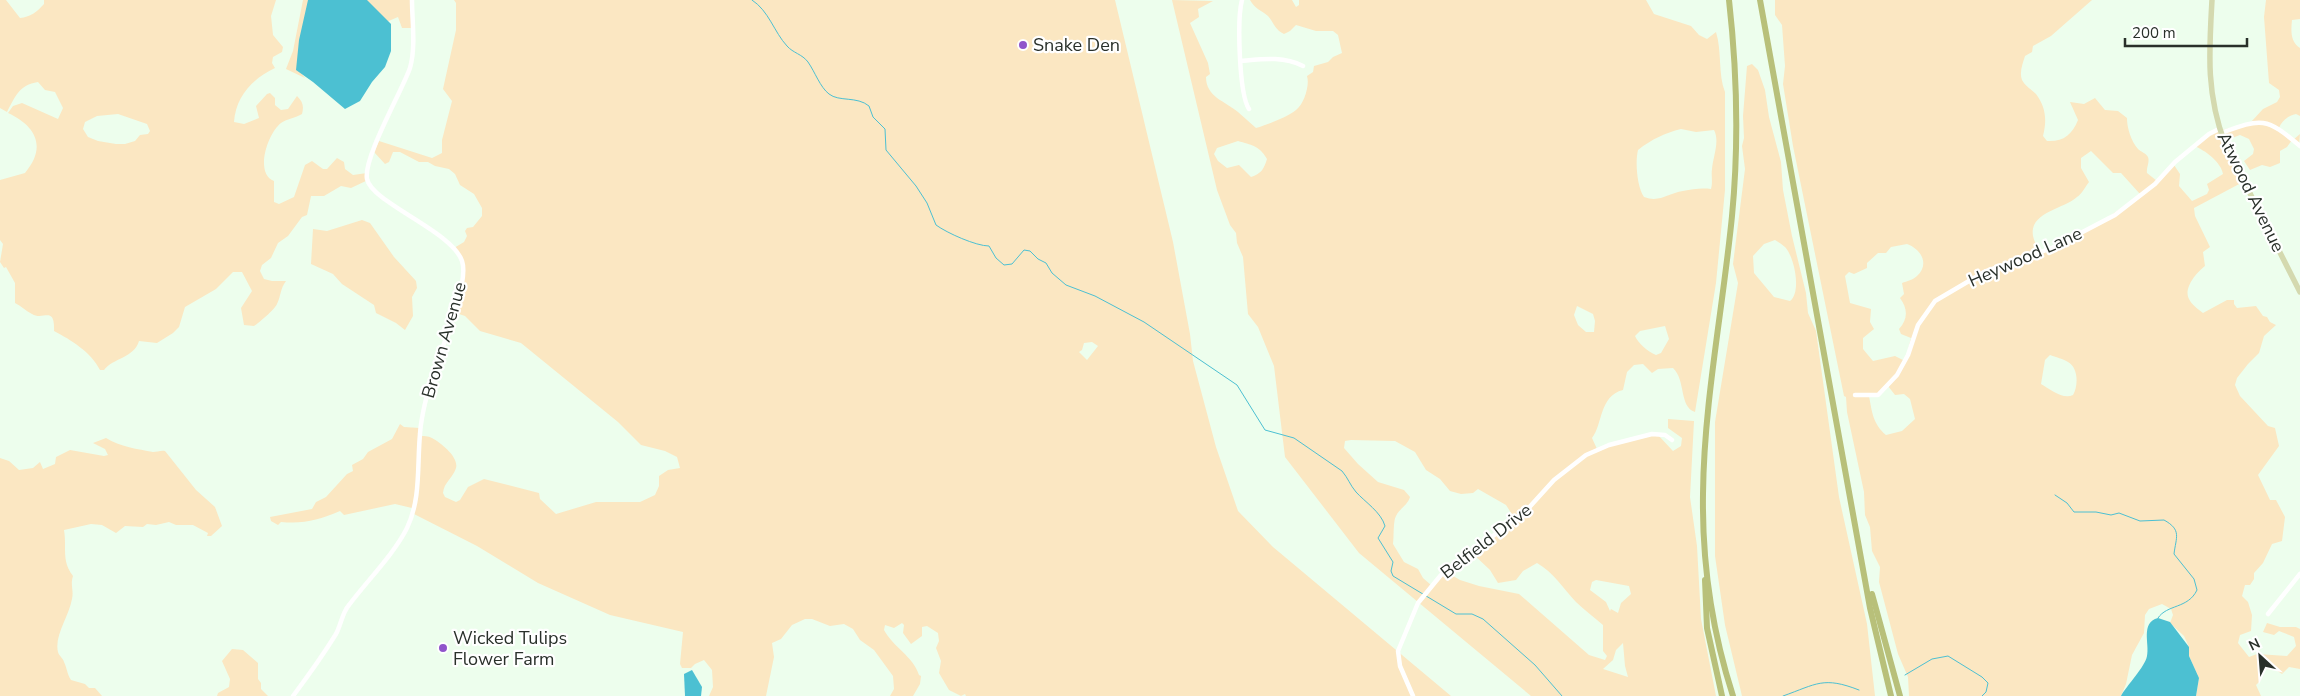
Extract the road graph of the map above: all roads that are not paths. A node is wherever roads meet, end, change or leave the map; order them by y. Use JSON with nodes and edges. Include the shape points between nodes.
{"nodes":[{"id":1,"x":412,"y":0,"type":"edge"},
{"id":2,"x":1242,"y":0,"type":"edge"},
{"id":3,"x":1730,"y":0,"type":"edge"},
{"id":4,"x":1760,"y":0,"type":"edge"},
{"id":5,"x":2212,"y":0,"type":"edge"},
{"id":6,"x":1241,"y":60,"type":"junction"},
{"id":7,"x":1303,"y":66,"type":"dead end"},
{"id":8,"x":1249,"y":109,"type":"dead end"},
{"id":9,"x":2220,"y":131,"type":"junction"},
{"id":10,"x":2300,"y":146,"type":"edge"},
{"id":11,"x":2300,"y":292,"type":"edge"},
{"id":12,"x":1855,"y":395,"type":"dead end"},
{"id":13,"x":1672,"y":440,"type":"dead end"},
{"id":14,"x":1860,"y":549,"type":"junction"},
{"id":15,"x":1706,"y":561,"type":"junction"},
{"id":16,"x":2300,"y":574,"type":"edge"},
{"id":17,"x":2268,"y":614,"type":"dead end"},
{"id":18,"x":293,"y":696,"type":"edge"},
{"id":19,"x":1413,"y":696,"type":"edge"},
{"id":20,"x":1722,"y":696,"type":"edge"},
{"id":21,"x":1733,"y":696,"type":"edge"},
{"id":22,"x":1891,"y":696,"type":"edge"},
{"id":23,"x":1900,"y":696,"type":"edge"}],
"edges":[{"from":1,"to":18,"type":"street","name":"Brown Avenue","via":[[410,66],[376,145],[367,172],[368,181],[375,192],[458,253],[463,267],[462,286],[424,407],[419,437],[420,468],[411,519],[398,542],[347,606],[337,632]]},
{"from":2,"to":6,"type":"street","via":[[1238,16]]},
{"from":3,"to":15,"type":"highway","via":[[1736,87],[1735,176],[1705,450],[1703,509]]},
{"from":4,"to":14,"type":"highway"},
{"from":5,"to":9,"type":"main road","name":"Atwood Avenue","via":[[2209,75]]},
{"from":6,"to":7,"type":"street","via":[[1278,58]]},
{"from":6,"to":8,"type":"street","via":[[1244,99]]},
{"from":9,"to":10,"type":"street","name":"Heywood Lane","via":[[2262,121],[2273,124]]},
{"from":9,"to":11,"type":"main road","name":"Atwood Avenue"},
{"from":9,"to":12,"type":"street","name":"Heywood Lane","via":[[2209,134],[2175,162],[2155,184],[2115,215],[2052,248],[1986,271],[1936,301],[1918,325],[1904,364],[1893,381],[1878,395]]},
{"from":13,"to":19,"type":"street","name":"Belfield Drive","via":[[1659,433],[1586,455],[1554,480],[1525,512],[1437,579],[1419,602],[1398,651],[1400,666]]},
{"from":14,"to":22,"type":"highway","via":[[1876,638]]},
{"from":14,"to":23,"type":"highway"},
{"from":15,"to":20,"type":"highway","via":[[1706,620]]},
{"from":15,"to":21,"type":"highway","via":[[1714,620]]},
{"from":16,"to":17,"type":"street"}]}
